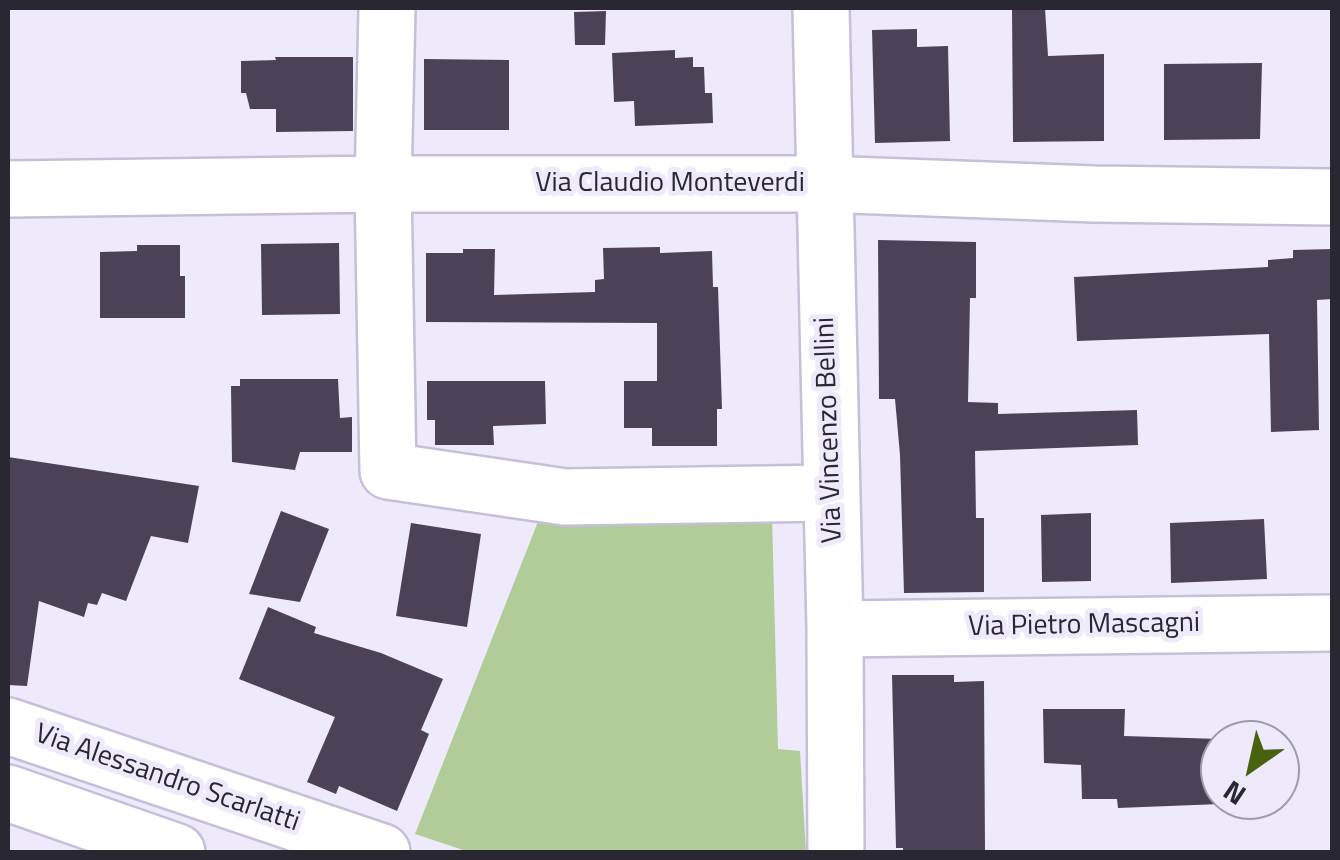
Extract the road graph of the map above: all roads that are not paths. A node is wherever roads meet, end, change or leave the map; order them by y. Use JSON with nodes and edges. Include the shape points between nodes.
{"nodes":[{"id":1,"x":387,"y":8,"type":"edge"},
{"id":2,"x":820,"y":8,"type":"edge"},
{"id":3,"x":384,"y":184,"type":"junction"},
{"id":4,"x":822,"y":184,"type":"junction"},
{"id":5,"x":8,"y":189,"type":"edge"},
{"id":6,"x":1332,"y":197,"type":"edge"},
{"id":7,"x":831,"y":493,"type":"junction"},
{"id":8,"x":1332,"y":623,"type":"edge"},
{"id":9,"x":836,"y":629,"type":"junction"},
{"id":10,"x":8,"y":726,"type":"edge"},
{"id":11,"x":8,"y":793,"type":"edge"},
{"id":12,"x":176,"y":852,"type":"edge"},
{"id":13,"x":382,"y":852,"type":"edge"},
{"id":14,"x":836,"y":852,"type":"edge"}],
"edges":[{"from":1,"to":3,"type":"street"},
{"from":2,"to":4,"type":"street","name":"Via Vincenzo Bellini"},
{"from":3,"to":4,"type":"street","name":"Via Claudio Monteverdi"},
{"from":3,"to":5,"type":"street","name":"Via Claudio Monteverdi"},
{"from":3,"to":7,"type":"street","via":[[388,471],[565,497]]},
{"from":4,"to":6,"type":"street","name":"Via Claudio Monteverdi"},
{"from":4,"to":7,"type":"street","name":"Via Vincenzo Bellini"},
{"from":7,"to":9,"type":"street","name":"Via Vincenzo Bellini"},
{"from":8,"to":9,"type":"street","name":"Via Pietro Mascagni"},
{"from":9,"to":14,"type":"street","name":"Via Vincenzo Bellini"},
{"from":10,"to":13,"type":"street","name":"Via Alessandro Scarlatti"},
{"from":11,"to":12,"type":"street"}]}
